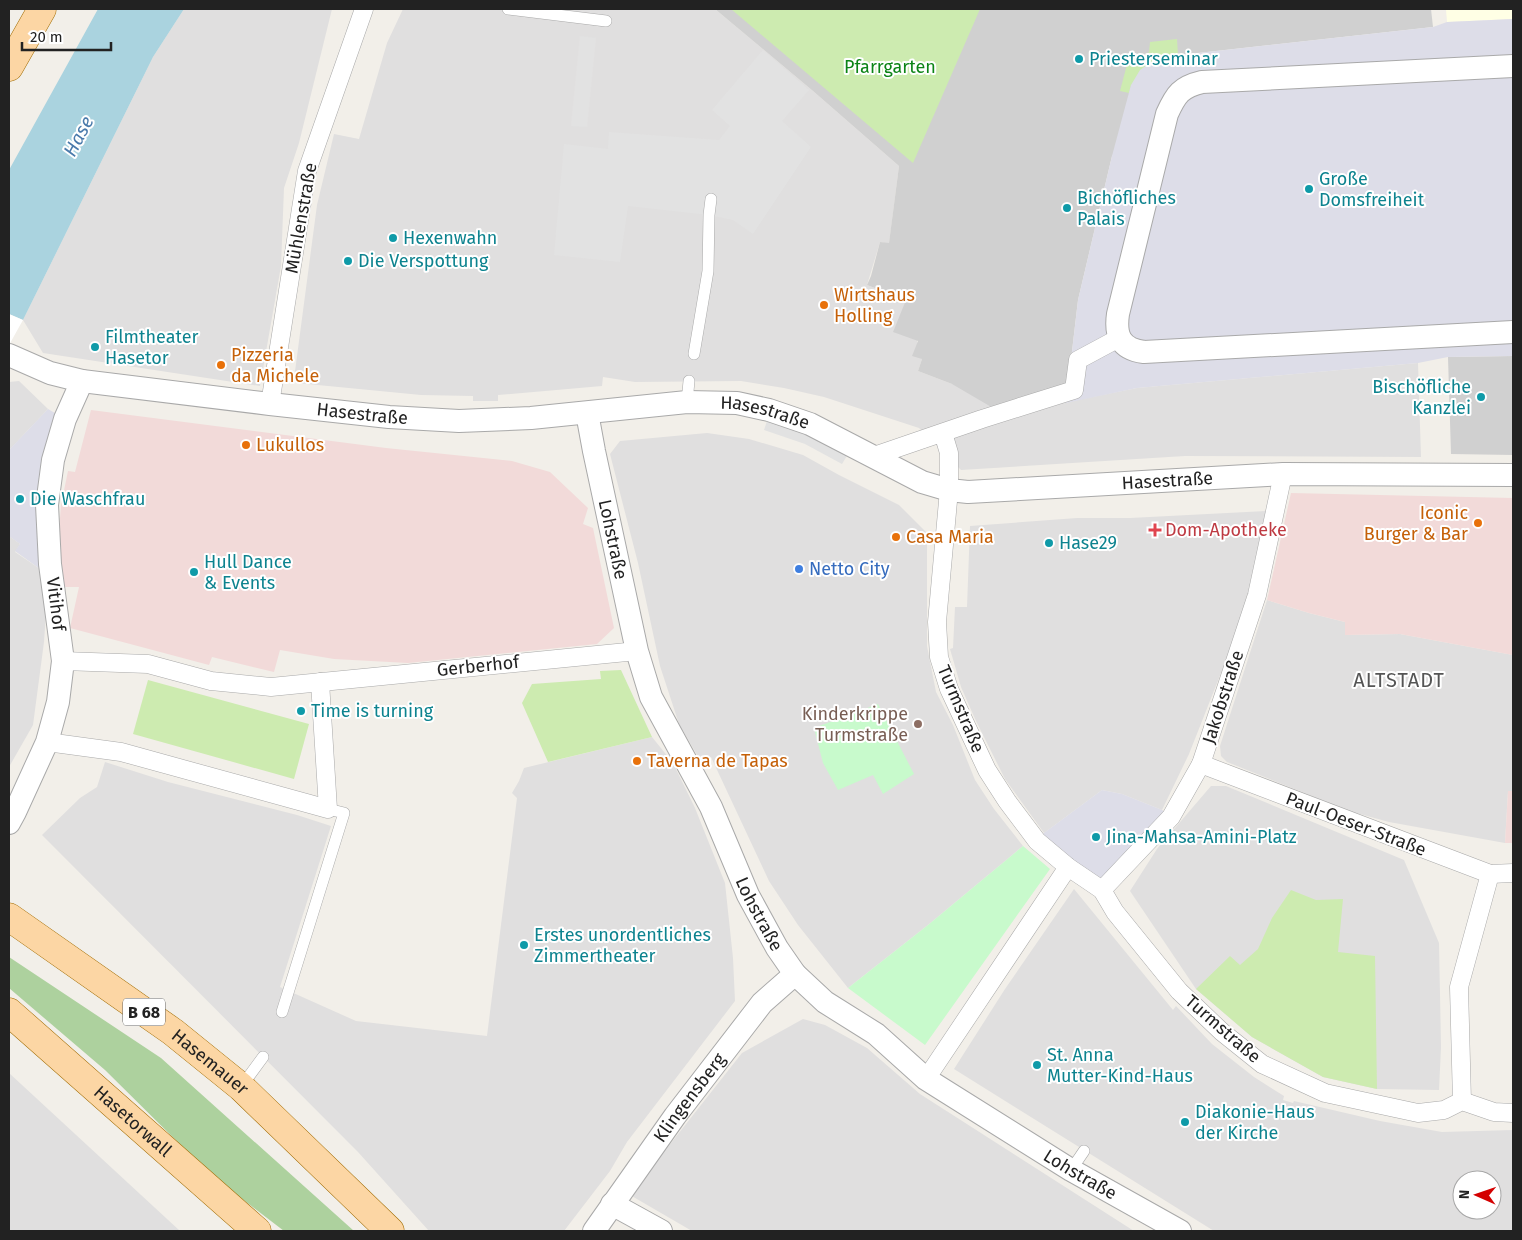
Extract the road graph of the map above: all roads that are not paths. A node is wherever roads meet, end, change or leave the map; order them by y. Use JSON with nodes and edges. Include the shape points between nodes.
{"nodes":[{"id":1,"x":42,"y":9,"type":"edge"},
{"id":2,"x":364,"y":9,"type":"edge"},
{"id":3,"x":508,"y":9,"type":"edge"},
{"id":4,"x":606,"y":21,"type":"dead end"},
{"id":5,"x":1513,"y":66,"type":"edge"},
{"id":6,"x":9,"y":67,"type":"edge"},
{"id":7,"x":711,"y":199,"type":"dead end"},
{"id":8,"x":1513,"y":332,"type":"edge"},
{"id":9,"x":1119,"y":338,"type":"junction"},
{"id":10,"x":694,"y":354,"type":"dead end"},
{"id":11,"x":9,"y":355,"type":"edge"},
{"id":12,"x":82,"y":381,"type":"junction"},
{"id":13,"x":270,"y":404,"type":"junction"},
{"id":14,"x":588,"y":412,"type":"junction"},
{"id":15,"x":943,"y":432,"type":"junction"},
{"id":16,"x":874,"y":456,"type":"junction"},
{"id":17,"x":1283,"y":474,"type":"junction"},
{"id":18,"x":1513,"y":475,"type":"edge"},
{"id":19,"x":949,"y":490,"type":"junction"},
{"id":20,"x":637,"y":651,"type":"junction"},
{"id":21,"x":63,"y":661,"type":"junction"},
{"id":22,"x":320,"y":682,"type":"junction"},
{"id":23,"x":47,"y":742,"type":"junction"},
{"id":24,"x":1201,"y":764,"type":"junction"},
{"id":25,"x":328,"y":809,"type":"junction"},
{"id":26,"x":9,"y":823,"type":"edge"},
{"id":27,"x":1068,"y":867,"type":"junction"},
{"id":28,"x":1513,"y":873,"type":"edge"},
{"id":29,"x":1490,"y":874,"type":"junction"},
{"id":30,"x":1102,"y":890,"type":"junction"},
{"id":31,"x":9,"y":917,"type":"edge"},
{"id":32,"x":795,"y":974,"type":"junction"},
{"id":33,"x":9,"y":1012,"type":"edge"},
{"id":34,"x":282,"y":1012,"type":"dead end"},
{"id":35,"x":263,"y":1057,"type":"dead end"},
{"id":36,"x":926,"y":1079,"type":"junction"},
{"id":37,"x":240,"y":1087,"type":"junction"},
{"id":38,"x":1462,"y":1101,"type":"junction"},
{"id":39,"x":1513,"y":1113,"type":"edge"},
{"id":40,"x":1084,"y":1151,"type":"dead end"},
{"id":41,"x":1071,"y":1170,"type":"junction"},
{"id":42,"x":612,"y":1204,"type":"junction"},
{"id":43,"x":257,"y":1231,"type":"edge"},
{"id":44,"x":390,"y":1231,"type":"edge"},
{"id":45,"x":594,"y":1231,"type":"edge"},
{"id":46,"x":661,"y":1231,"type":"edge"},
{"id":47,"x":1180,"y":1231,"type":"edge"}],
"edges":[{"from":1,"to":6,"type":"main road"},
{"from":2,"to":13,"type":"street","name":"Mühlenstraße","via":[[307,171]]},
{"from":3,"to":4,"type":"lane"},
{"from":5,"to":9,"type":"street","via":[[1202,82],[1189,86],[1175,96],[1168,114],[1118,314]]},
{"from":7,"to":10,"type":"lane","via":[[708,271]]},
{"from":8,"to":9,"type":"street","via":[[1144,352],[1125,346]]},
{"from":9,"to":15,"type":"street","via":[[1078,360],[1074,390]]},
{"from":11,"to":12,"type":"street","name":"Hasestraße"},
{"from":12,"to":13,"type":"street","name":"Hasestraße"},
{"from":12,"to":21,"type":"street","name":"Vitihof","via":[[65,419],[53,460],[47,505]]},
{"from":13,"to":14,"type":"street","name":"Hasestraße","via":[[389,417],[460,420]]},
{"from":14,"to":16,"type":"street","name":"Hasestraße","via":[[688,392],[769,410],[810,424]]},
{"from":14,"to":20,"type":"street","name":"Lohstraße"},
{"from":15,"to":16,"type":"street"},
{"from":15,"to":19,"type":"street","via":[[949,453]]},
{"from":16,"to":19,"type":"street","name":"Hasestraße","via":[[922,482]]},
{"from":17,"to":18,"type":"street","name":"Hasestraße"},
{"from":17,"to":19,"type":"street","name":"Hasestraße","via":[[968,492]]},
{"from":17,"to":24,"type":"street","name":"Jakobstraße","via":[[1257,595]]},
{"from":19,"to":27,"type":"street","name":"Turmstraße","via":[[937,622],[939,657],[949,688],[986,770],[1037,841]]},
{"from":20,"to":22,"type":"street","name":"Gerberhof"},
{"from":20,"to":32,"type":"street","name":"Lohstraße","via":[[651,697],[711,808],[748,895]]},
{"from":21,"to":22,"type":"street","name":"Gerberhof","via":[[148,664],[211,681],[271,687]]},
{"from":21,"to":23,"type":"street","name":"Vitihof","via":[[58,702]]},
{"from":22,"to":25,"type":"street"},
{"from":23,"to":25,"type":"street","via":[[120,752]]},
{"from":23,"to":26,"type":"street","name":"Vitihof"},
{"from":24,"to":29,"type":"street","name":"Paul-Oeser-Straße"},
{"from":24,"to":30,"type":"street","name":"Jakobstraße","via":[[1171,816]]},
{"from":25,"to":34,"type":"lane","via":[[344,813]]},
{"from":27,"to":30,"type":"street","name":"Turmstraße"},
{"from":27,"to":36,"type":"street"},
{"from":28,"to":29,"type":"street","name":"Paul-Oeser-Straße"},
{"from":29,"to":38,"type":"street","via":[[1459,987]]},
{"from":30,"to":38,"type":"street","name":"Turmstraße","via":[[1115,912],[1179,991],[1262,1064],[1325,1094],[1418,1113],[1444,1110]]},
{"from":31,"to":37,"type":"main road","name":"Hasemauer","number":"B 68","via":[[173,1032]]},
{"from":32,"to":36,"type":"street","name":"Lohstraße","via":[[825,1002],[876,1034]]},
{"from":32,"to":42,"type":"street","name":"Klingensberg","via":[[762,1003]]},
{"from":33,"to":43,"type":"main road","name":"Hasetorwall"},
{"from":35,"to":37,"type":"lane"},
{"from":36,"to":41,"type":"street","name":"Lohstraße"},
{"from":37,"to":44,"type":"main road","name":"Hasemauer","number":"B 68"},
{"from":38,"to":39,"type":"street","via":[[1494,1112]]},
{"from":40,"to":41,"type":"lane"},
{"from":41,"to":47,"type":"street","name":"Lohstraße"},
{"from":42,"to":45,"type":"street","name":"Klingensberg"},
{"from":42,"to":46,"type":"street"}]}
